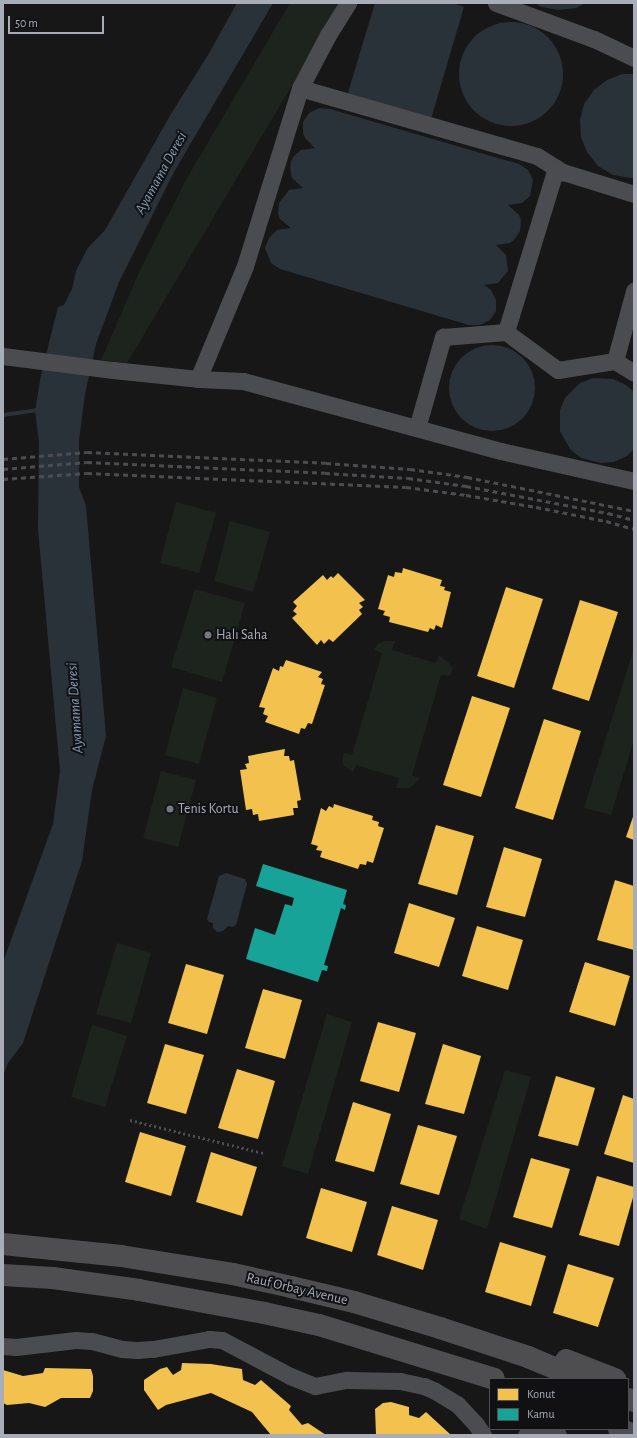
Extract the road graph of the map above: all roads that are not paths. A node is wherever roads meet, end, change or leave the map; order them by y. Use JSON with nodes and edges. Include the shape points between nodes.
{"nodes":[{"id":1,"x":348,"y":3,"type":"edge"},
{"id":2,"x":496,"y":3,"type":"edge"},
{"id":3,"x":634,"y":58,"type":"edge"},
{"id":4,"x":300,"y":88,"type":"junction"},
{"id":5,"x":556,"y":168,"type":"junction"},
{"id":6,"x":634,"y":194,"type":"edge"},
{"id":7,"x":634,"y":291,"type":"edge"},
{"id":8,"x":506,"y":332,"type":"junction"},
{"id":9,"x":3,"y":356,"type":"edge"},
{"id":10,"x":615,"y":360,"type":"junction"},
{"id":11,"x":634,"y":373,"type":"edge"},
{"id":12,"x":198,"y":379,"type":"junction"},
{"id":13,"x":417,"y":428,"type":"junction"},
{"id":14,"x":634,"y":481,"type":"edge"},
{"id":15,"x":3,"y":1244,"type":"edge"},
{"id":16,"x":3,"y":1274,"type":"edge"},
{"id":17,"x":3,"y":1346,"type":"edge"},
{"id":18,"x":528,"y":1357,"type":"junction"},
{"id":19,"x":491,"y":1378,"type":"edge"},
{"id":20,"x":579,"y":1378,"type":"edge"},
{"id":21,"x":612,"y":1378,"type":"edge"},
{"id":22,"x":483,"y":1435,"type":"edge"},
{"id":23,"x":526,"y":1435,"type":"edge"},
{"id":24,"x":558,"y":1435,"type":"edge"}],
"edges":[{"from":1,"to":4,"type":"lane"},
{"from":2,"to":3,"type":"lane","via":[[594,39]]},
{"from":4,"to":5,"type":"lane","via":[[537,156]]},
{"from":4,"to":12,"type":"lane","via":[[245,266]]},
{"from":5,"to":6,"type":"lane"},
{"from":5,"to":8,"type":"lane"},
{"from":7,"to":10,"type":"lane"},
{"from":8,"to":10,"type":"lane","via":[[558,370]]},
{"from":8,"to":13,"type":"lane","via":[[443,338]]},
{"from":9,"to":12,"type":"lane"},
{"from":10,"to":11,"type":"lane"},
{"from":12,"to":13,"type":"lane","via":[[244,381]]},
{"from":13,"to":14,"type":"lane","via":[[500,451]]},
{"from":15,"to":18,"type":"highway","name":"Rauf Orbay Avenue","via":[[121,1256],[240,1276],[354,1302]]},
{"from":16,"to":19,"type":"highway","via":[[139,1290],[264,1313],[326,1327]]},
{"from":17,"to":22,"type":"lane","via":[[16,1347],[76,1340],[137,1350],[208,1339],[222,1340],[290,1376],[315,1386],[347,1380],[400,1381],[424,1386],[457,1404]]},
{"from":18,"to":20,"type":"highway","name":"Rauf Orbay Avenue"},
{"from":18,"to":21,"type":"highway","via":[[561,1358]]},
{"from":23,"to":24,"type":"lane"}]}
